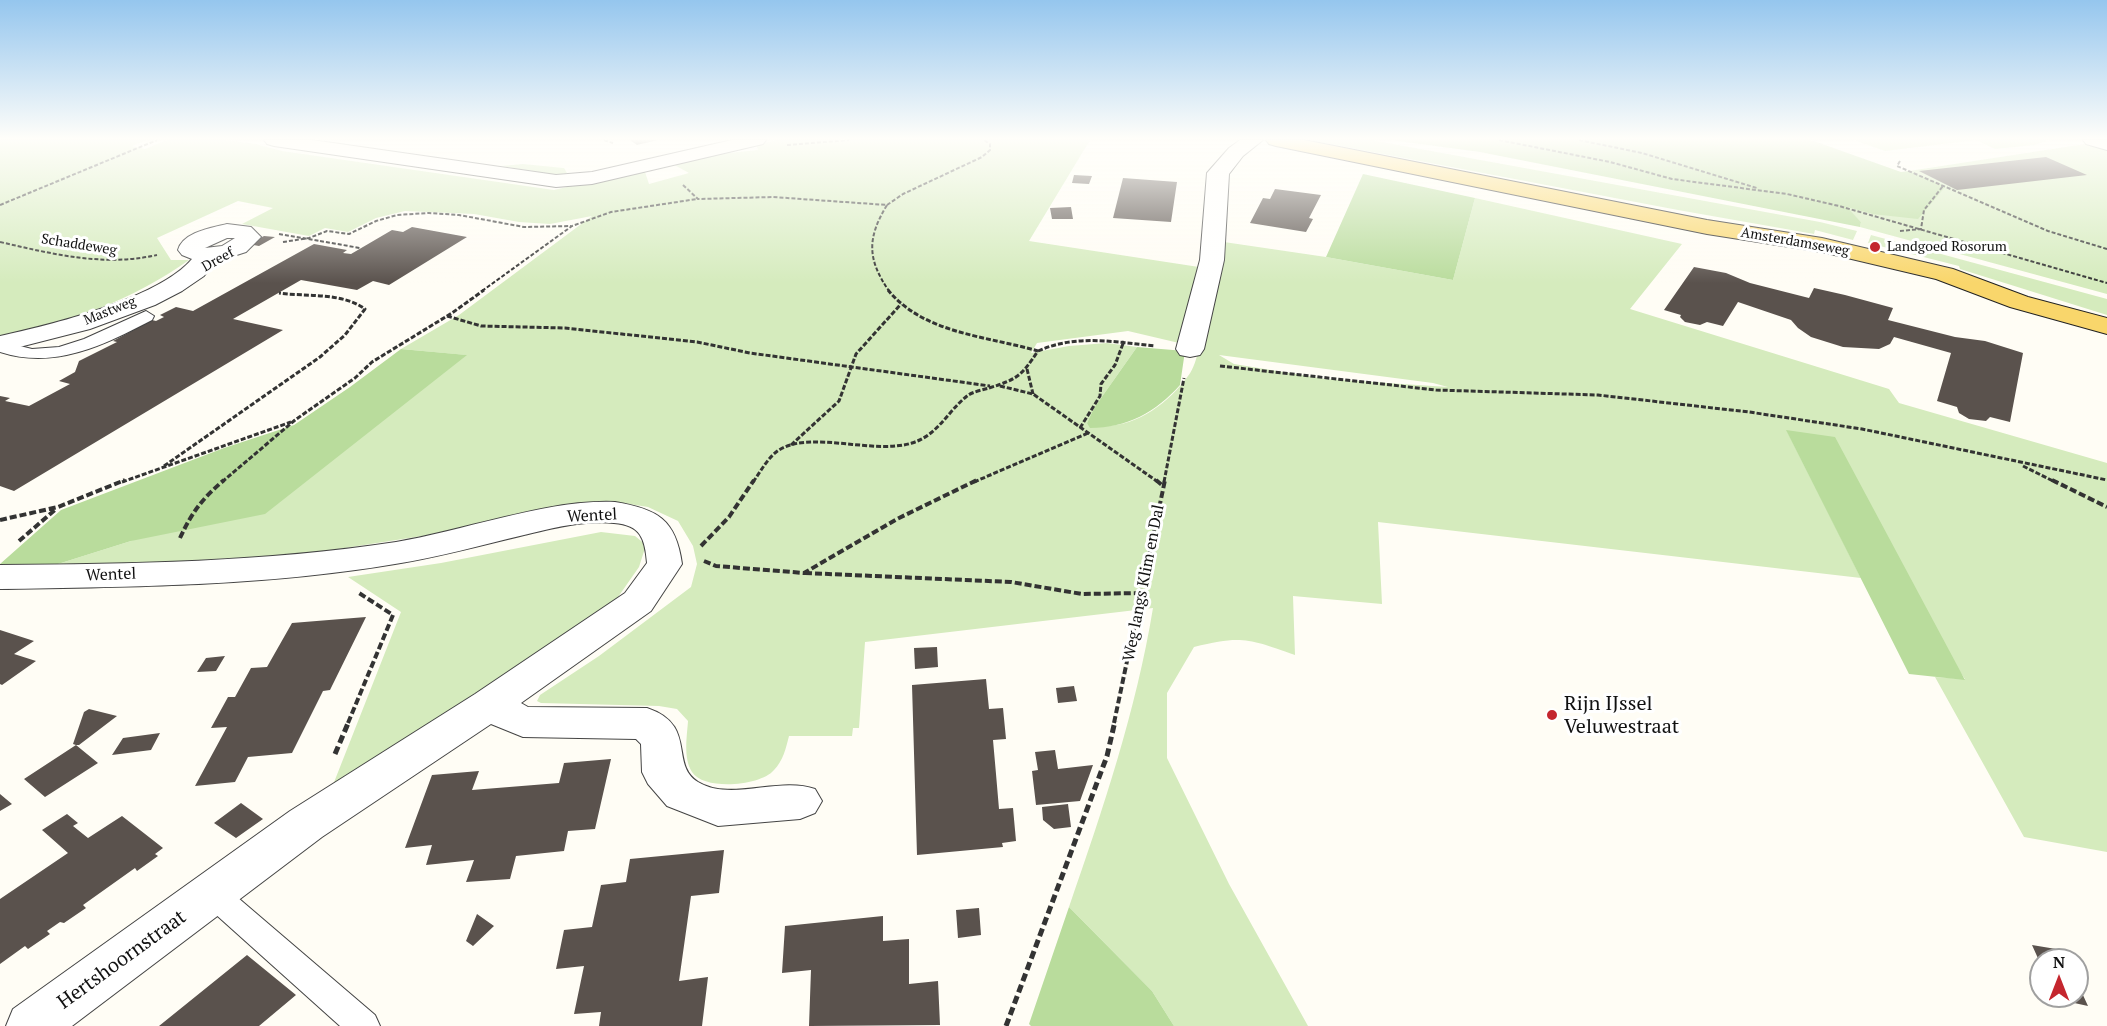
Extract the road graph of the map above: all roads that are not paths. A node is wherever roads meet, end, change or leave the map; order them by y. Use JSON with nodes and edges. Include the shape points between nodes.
{"nodes":[{"id":1,"x":1217,"y":188,"type":"edge"},
{"id":2,"x":1513,"y":188,"type":"edge"},
{"id":3,"x":199,"y":251,"type":"road end"},
{"id":4,"x":146,"y":316,"type":"dead end"},
{"id":5,"x":2107,"y":326,"type":"edge"},
{"id":6,"x":0,"y":345,"type":"edge"},
{"id":7,"x":1188,"y":355,"type":"road end"},
{"id":8,"x":0,"y":577,"type":"edge"},
{"id":9,"x":489,"y":705,"type":"junction"},
{"id":10,"x":800,"y":801,"type":"dead end"},
{"id":11,"x":213,"y":894,"type":"junction"},
{"id":12,"x":31,"y":1026,"type":"edge"},
{"id":13,"x":364,"y":1026,"type":"edge"}],
"edges":[{"from":1,"to":7,"type":"street","via":[[1212,260]]},
{"from":2,"to":5,"type":"main road","name":"Amsterdamseweg","via":[[1707,227],[1812,257],[1955,292],[2019,302]]},
{"from":3,"to":6,"type":"street","name":"Mastweg","via":[[204,263],[183,278],[107,314]]},
{"from":4,"to":6,"type":"lane","via":[[120,330],[50,353],[34,355]]},
{"from":8,"to":9,"type":"street","name":"Wentel","via":[[109,576],[378,556],[582,513],[624,513],[650,522],[677,560],[638,602]]},
{"from":9,"to":10,"type":"street","via":[[523,722],[647,724],[660,740],[663,772],[682,794],[718,808]]},
{"from":9,"to":11,"type":"street","via":[[306,824]]},
{"from":11,"to":12,"type":"street","name":"Hertshoornstraat"},
{"from":11,"to":13,"type":"lane"}]}
